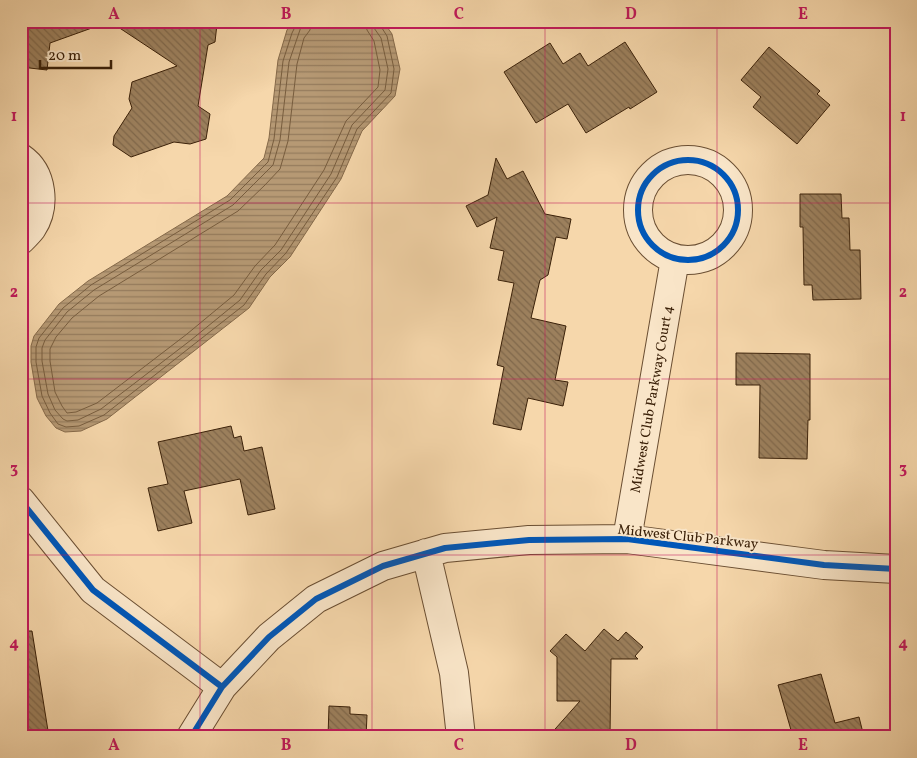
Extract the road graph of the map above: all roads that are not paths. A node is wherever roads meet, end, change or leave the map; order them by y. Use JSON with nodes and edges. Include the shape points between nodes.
{"nodes":[{"id":1,"x":21,"y":158,"type":"edge"},
{"id":2,"x":21,"y":240,"type":"edge"},
{"id":3,"x":675,"y":259,"type":"dead end"},
{"id":4,"x":21,"y":501,"type":"edge"},
{"id":5,"x":627,"y":540,"type":"junction"},
{"id":6,"x":426,"y":553,"type":"junction"},
{"id":7,"x":896,"y":569,"type":"edge"},
{"id":8,"x":222,"y":687,"type":"junction"},
{"id":9,"x":191,"y":737,"type":"edge"},
{"id":10,"x":461,"y":737,"type":"edge"}],
"edges":[{"from":1,"to":2,"type":"street","via":[[35,173],[41,201],[32,229]]},
{"from":3,"to":5,"type":"street","name":"Midwest Club Parkway Court 4"},
{"from":4,"to":8,"type":"street","via":[[93,590]]},
{"from":5,"to":6,"type":"street","name":"Midwest Club Parkway","via":[[529,540],[445,548]]},
{"from":5,"to":7,"type":"street","name":"Midwest Club Parkway","via":[[824,565]]},
{"from":6,"to":8,"type":"street","name":"Midwest Club Parkway","via":[[382,566],[316,600],[269,637]]},
{"from":6,"to":10,"type":"street","via":[[454,673]]},
{"from":8,"to":9,"type":"street","name":"Midwest Club Parkway"}]}
